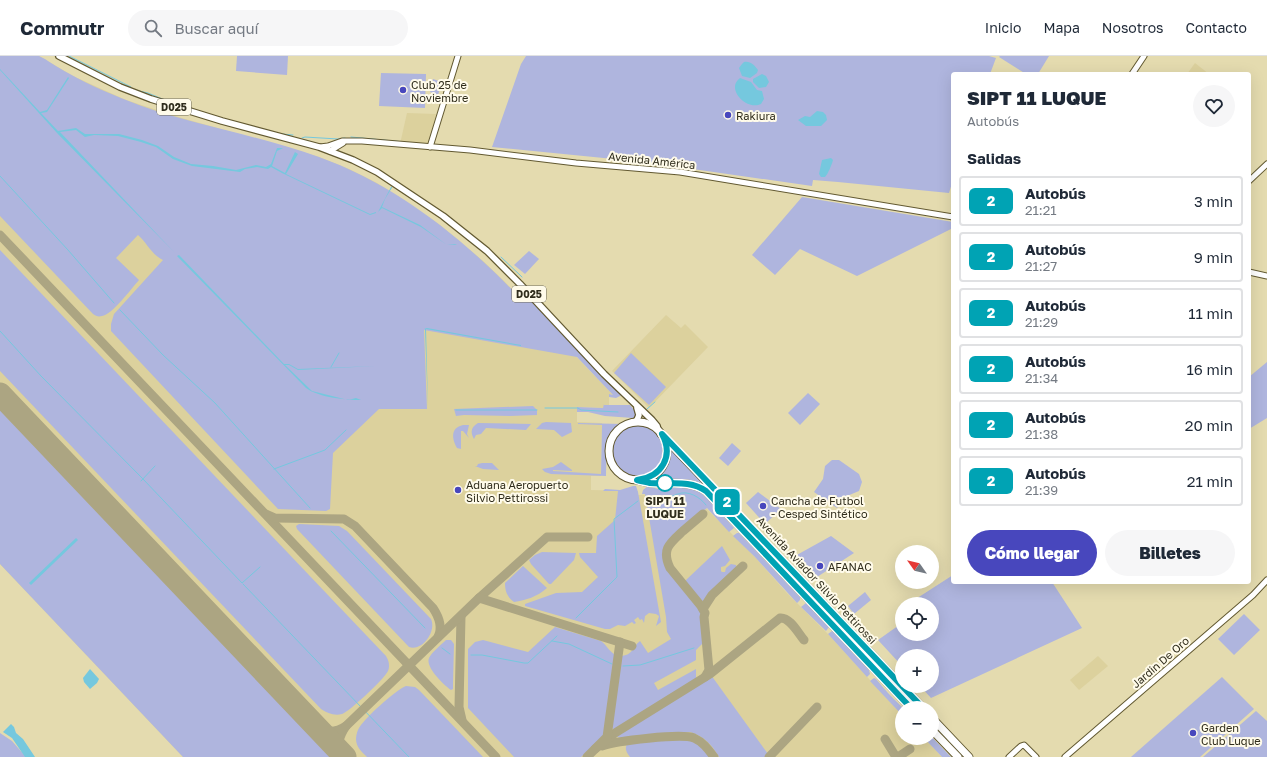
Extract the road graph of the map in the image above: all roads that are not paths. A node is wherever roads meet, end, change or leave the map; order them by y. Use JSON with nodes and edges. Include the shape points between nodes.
{"nodes":[{"id":1,"x":59,"y":56,"type":"edge"},
{"id":2,"x":458,"y":56,"type":"edge"},
{"id":3,"x":1144,"y":56,"type":"edge"},
{"id":4,"x":1133,"y":72,"type":"edge"},
{"id":5,"x":347,"y":141,"type":"junction"},
{"id":6,"x":319,"y":147,"type":"junction"},
{"id":7,"x":430,"y":147,"type":"junction"},
{"id":8,"x":330,"y":151,"type":"junction"},
{"id":9,"x":1267,"y":164,"type":"edge"},
{"id":10,"x":1251,"y":179,"type":"edge"},
{"id":11,"x":951,"y":217,"type":"edge"},
{"id":12,"x":1251,"y":272,"type":"edge"},
{"id":13,"x":1267,"y":276,"type":"edge"},
{"id":14,"x":636,"y":406,"type":"junction"},
{"id":15,"x":634,"y":422,"type":"junction"},
{"id":16,"x":660,"y":432,"type":"junction"},
{"id":17,"x":637,"y":480,"type":"junction"},
{"id":18,"x":1267,"y":580,"type":"edge"},
{"id":19,"x":904,"y":701,"type":"edge"},
{"id":20,"x":915,"y":701,"type":"edge"},
{"id":21,"x":939,"y":725,"type":"edge"},
{"id":22,"x":939,"y":738,"type":"edge"},
{"id":23,"x":959,"y":746,"type":"junction"},
{"id":24,"x":955,"y":755,"type":"edge"},
{"id":25,"x":969,"y":757,"type":"edge"},
{"id":26,"x":1008,"y":757,"type":"edge"},
{"id":27,"x":1036,"y":757,"type":"edge"},
{"id":28,"x":1065,"y":757,"type":"edge"}],
"edges":[{"from":1,"to":6,"type":"main road","name":"Avenida Aviador Silvio Pettirossi","number":"D025","via":[[120,87],[151,99]]},
{"from":2,"to":7,"type":"main road"},
{"from":3,"to":4,"type":"main road"},
{"from":5,"to":6,"type":"main road","name":"Avenida América"},
{"from":5,"to":7,"type":"main road","name":"Avenida América"},
{"from":5,"to":8,"type":"main road"},
{"from":6,"to":8,"type":"main road","name":"Avenida Aviador Silvio Pettirossi","number":"D025"},
{"from":7,"to":11,"type":"main road","name":"Avenida América","via":[[686,173]]},
{"from":8,"to":14,"type":"main road","name":"Avenida Aviador Silvio Pettirossi","number":"D025","via":[[381,175],[437,212],[482,247]]},
{"from":9,"to":10,"type":"main road"},
{"from":12,"to":13,"type":"main road"},
{"from":14,"to":15,"type":"main road","via":[[639,415]]},
{"from":14,"to":16,"type":"main road","name":"Avenida Aviador Silvio Pettirossi","number":"D025","via":[[652,420]]},
{"from":15,"to":16,"type":"highway","number":"D025","via":[[647,423]]},
{"from":15,"to":17,"type":"highway","via":[[616,433],[612,439],[610,452],[617,470],[627,478]]},
{"from":16,"to":17,"type":"highway","number":"D025","via":[[667,451],[663,466],[652,476]]},
{"from":16,"to":20,"type":"highway","name":"Avenida Aviador Silvio Pettirossi","number":"D025"},
{"from":17,"to":19,"type":"highway","name":"Avenida Aviador Silvio Pettirossi","via":[[650,483],[690,484],[706,491]]},
{"from":18,"to":28,"type":"main road","name":"Jardin De Oro","via":[[1253,595]]},
{"from":21,"to":23,"type":"highway"},
{"from":22,"to":24,"type":"highway"},
{"from":23,"to":24,"type":"highway"},
{"from":23,"to":25,"type":"highway"},
{"from":26,"to":27,"type":"main road","via":[[1024,745]]}]}
